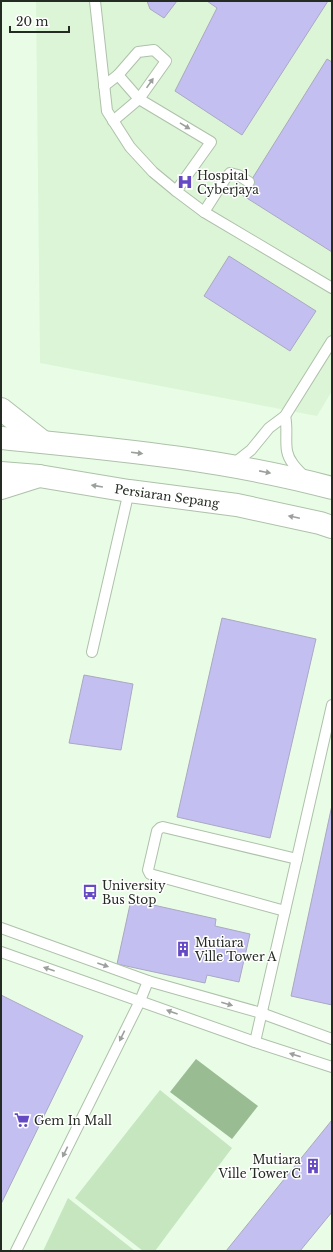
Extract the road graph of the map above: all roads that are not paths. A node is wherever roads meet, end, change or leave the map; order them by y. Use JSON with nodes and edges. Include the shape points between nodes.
{"nodes":[{"id":1,"x":94,"y":1,"type":"edge"},
{"id":2,"x":118,"y":75,"type":"junction"},
{"id":3,"x":104,"y":86,"type":"junction"},
{"id":4,"x":139,"y":99,"type":"junction"},
{"id":5,"x":113,"y":121,"type":"junction"},
{"id":6,"x":249,"y":182,"type":"dead end"},
{"id":7,"x":176,"y":191,"type":"junction"},
{"id":8,"x":204,"y":212,"type":"junction"},
{"id":9,"x":332,"y":288,"type":"edge"},
{"id":10,"x":332,"y":341,"type":"edge"},
{"id":11,"x":1,"y":409,"type":"edge"},
{"id":12,"x":285,"y":416,"type":"junction"},
{"id":13,"x":1,"y":438,"type":"edge"},
{"id":14,"x":42,"y":442,"type":"junction"},
{"id":15,"x":231,"y":466,"type":"junction"},
{"id":16,"x":1,"y":473,"type":"edge"},
{"id":17,"x":39,"y":476,"type":"junction"},
{"id":18,"x":311,"y":482,"type":"junction"},
{"id":19,"x":1,"y":488,"type":"edge"},
{"id":20,"x":332,"y":488,"type":"edge"},
{"id":21,"x":129,"y":491,"type":"junction"},
{"id":22,"x":332,"y":527,"type":"edge"},
{"id":23,"x":92,"y":652,"type":"dead end"},
{"id":24,"x":332,"y":705,"type":"edge"},
{"id":25,"x":297,"y":859,"type":"junction"},
{"id":26,"x":284,"y":912,"type":"junction"},
{"id":27,"x":1,"y":928,"type":"edge"},
{"id":28,"x":1,"y":952,"type":"edge"},
{"id":29,"x":148,"y":980,"type":"junction"},
{"id":30,"x":140,"y":1001,"type":"junction"},
{"id":31,"x":261,"y":1014,"type":"junction"},
{"id":32,"x":332,"y":1039,"type":"edge"},
{"id":33,"x":255,"y":1042,"type":"junction"},
{"id":34,"x":332,"y":1067,"type":"edge"},
{"id":35,"x":16,"y":1251,"type":"edge"}],
"edges":[{"from":1,"to":3,"type":"lane"},
{"from":2,"to":3,"type":"lane"},
{"from":2,"to":4,"type":"lane"},
{"from":4,"to":2,"type":"lane","one_way":true,"via":[[166,61],[154,50],[138,52]]},
{"from":3,"to":5,"type":"lane","via":[[107,111]]},
{"from":4,"to":5,"type":"lane"},
{"from":4,"to":7,"type":"lane","one_way":true,"via":[[210,142]]},
{"from":5,"to":7,"type":"lane","via":[[130,146],[153,172]]},
{"from":6,"to":8,"type":"lane","via":[[230,173]]},
{"from":7,"to":8,"type":"lane"},
{"from":8,"to":9,"type":"lane"},
{"from":10,"to":12,"type":"lane"},
{"from":11,"to":14,"type":"street"},
{"from":12,"to":15,"type":"lane","via":[[269,428],[252,450]]},
{"from":12,"to":18,"type":"lane","via":[[289,458]]},
{"from":13,"to":14,"type":"street"},
{"from":14,"to":15,"type":"street","one_way":true,"via":[[195,459]]},
{"from":15,"to":18,"type":"street","one_way":true},
{"from":16,"to":17,"type":"street","name":"Persiaran Sepang"},
{"from":17,"to":19,"type":"street"},
{"from":21,"to":17,"type":"street","name":"Persiaran Sepang","one_way":true},
{"from":18,"to":20,"type":"street"},
{"from":22,"to":21,"type":"street","name":"Persiaran Sepang","one_way":true,"via":[[237,505]]},
{"from":21,"to":23,"type":"lane"},
{"from":24,"to":25,"type":"lane"},
{"from":25,"to":26,"type":"lane"},
{"from":25,"to":26,"type":"lane","via":[[163,827],[157,831],[148,870],[150,874]]},
{"from":26,"to":31,"type":"lane"},
{"from":27,"to":29,"type":"lane","one_way":true},
{"from":30,"to":28,"type":"lane","one_way":true},
{"from":29,"to":30,"type":"lane"},
{"from":29,"to":31,"type":"lane","one_way":true},
{"from":33,"to":30,"type":"lane","one_way":true},
{"from":30,"to":35,"type":"lane","one_way":true},
{"from":31,"to":32,"type":"lane"},
{"from":31,"to":33,"type":"lane"},
{"from":34,"to":33,"type":"lane","one_way":true}]}
